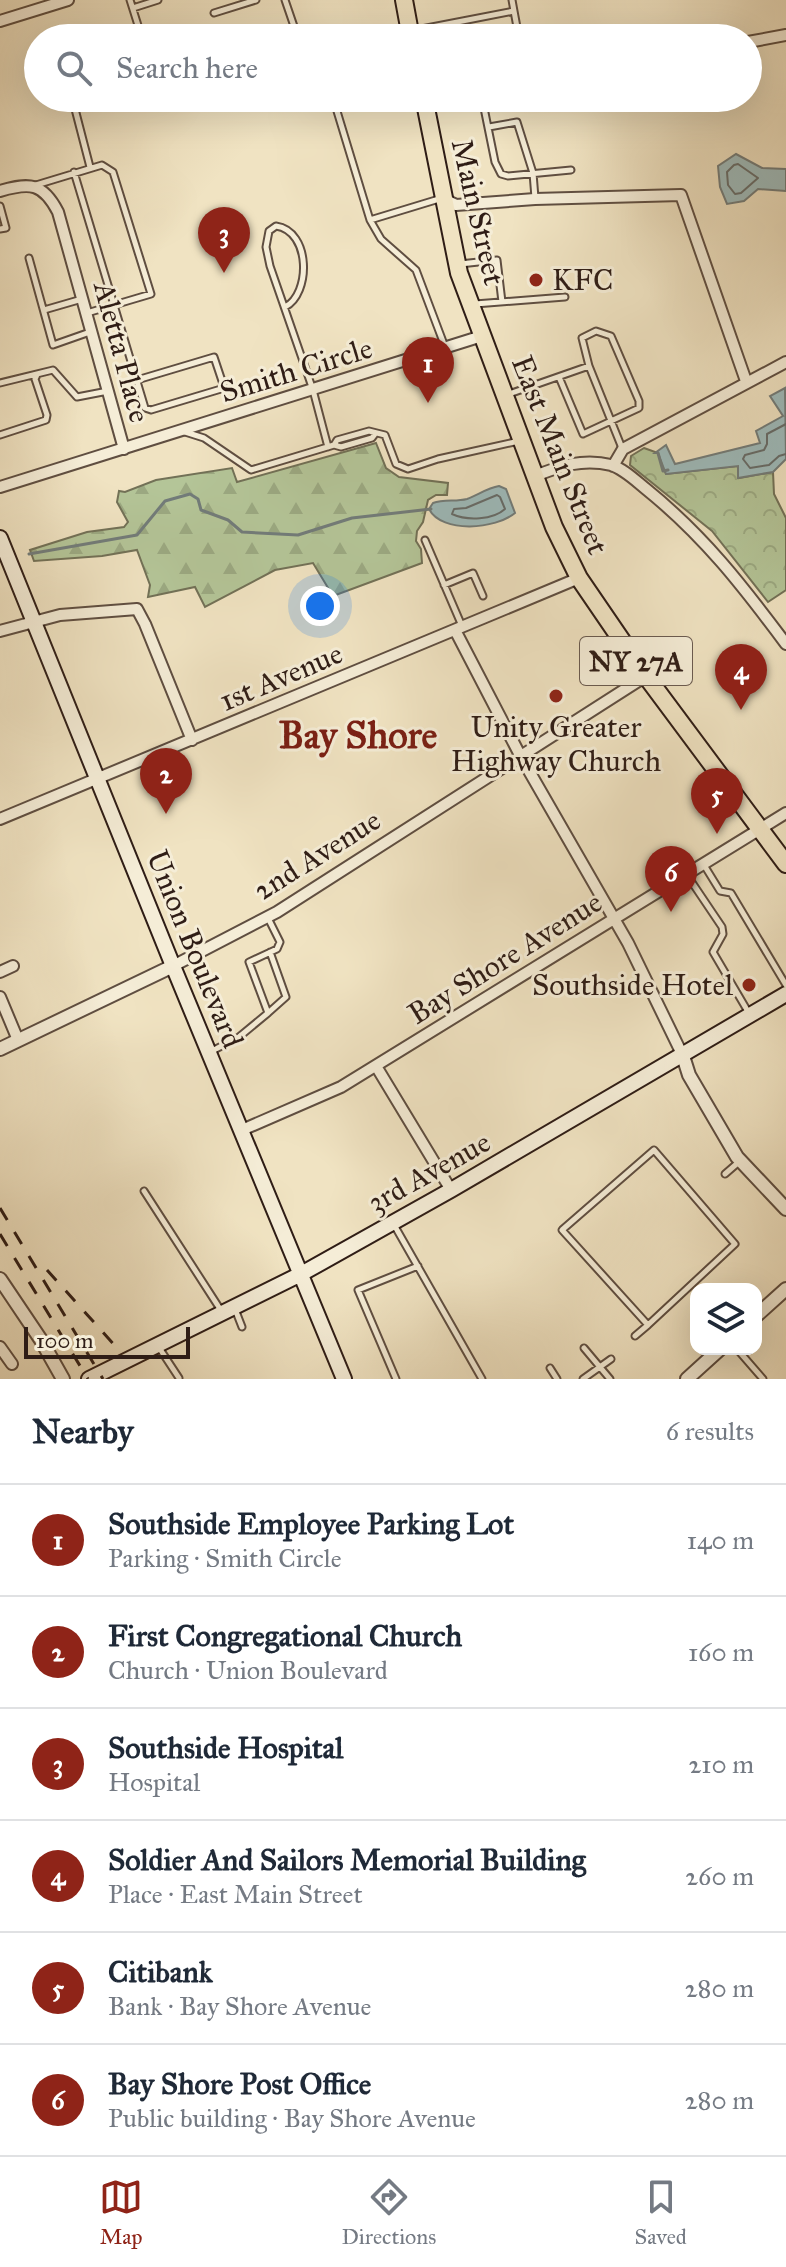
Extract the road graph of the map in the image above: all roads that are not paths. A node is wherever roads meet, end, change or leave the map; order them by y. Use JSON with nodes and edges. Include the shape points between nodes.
{"nodes":[{"id":1,"x":68,"y":0,"type":"edge"},
{"id":2,"x":130,"y":0,"type":"edge"},
{"id":3,"x":158,"y":0,"type":"edge"},
{"id":4,"x":256,"y":0,"type":"edge"},
{"id":5,"x":285,"y":0,"type":"edge"},
{"id":6,"x":404,"y":0,"type":"edge"},
{"id":7,"x":512,"y":0,"type":"edge"},
{"id":8,"x":133,"y":8,"type":"junction"},
{"id":9,"x":514,"y":11,"type":"junction"},
{"id":10,"x":214,"y":13,"type":"dead end"},
{"id":11,"x":0,"y":21,"type":"edge"},
{"id":12,"x":138,"y":24,"type":"edge"},
{"id":13,"x":293,"y":24,"type":"edge"},
{"id":14,"x":409,"y":24,"type":"edge"},
{"id":15,"x":458,"y":24,"type":"edge"},
{"id":16,"x":516,"y":24,"type":"edge"},
{"id":17,"x":786,"y":35,"type":"edge"},
{"id":18,"x":762,"y":39,"type":"edge"},
{"id":19,"x":76,"y":112,"type":"edge"},
{"id":20,"x":337,"y":112,"type":"edge"},
{"id":21,"x":426,"y":112,"type":"edge"},
{"id":22,"x":485,"y":112,"type":"edge"},
{"id":23,"x":489,"y":127,"type":"junction"},
{"id":24,"x":90,"y":167,"type":"junction"},
{"id":25,"x":571,"y":170,"type":"dead end"},
{"id":26,"x":74,"y":172,"type":"junction"},
{"id":27,"x":533,"y":173,"type":"junction"},
{"id":28,"x":35,"y":186,"type":"junction"},
{"id":29,"x":0,"y":191,"type":"edge"},
{"id":30,"x":444,"y":199,"type":"junction"},
{"id":31,"x":535,"y":199,"type":"junction"},
{"id":32,"x":0,"y":206,"type":"edge"},
{"id":33,"x":370,"y":220,"type":"junction"},
{"id":34,"x":0,"y":229,"type":"edge"},
{"id":35,"x":29,"y":258,"type":"dead end"},
{"id":36,"x":457,"y":264,"type":"junction"},
{"id":37,"x":565,"y":297,"type":"dead end"},
{"id":38,"x":83,"y":299,"type":"junction"},
{"id":39,"x":502,"y":302,"type":"junction"},
{"id":40,"x":470,"y":304,"type":"junction"},
{"id":41,"x":114,"y":305,"type":"junction"},
{"id":42,"x":285,"y":307,"type":"junction"},
{"id":43,"x":44,"y":310,"type":"junction"},
{"id":44,"x":87,"y":313,"type":"junction"},
{"id":45,"x":91,"y":331,"type":"junction"},
{"id":46,"x":482,"y":336,"type":"junction"},
{"id":47,"x":446,"y":348,"type":"junction"},
{"id":48,"x":786,"y":362,"type":"edge"},
{"id":49,"x":589,"y":366,"type":"junction"},
{"id":50,"x":37,"y":375,"type":"junction"},
{"id":51,"x":559,"y":377,"type":"junction"},
{"id":52,"x":137,"y":380,"type":"junction"},
{"id":53,"x":746,"y":381,"type":"junction"},
{"id":54,"x":0,"y":383,"type":"edge"},
{"id":55,"x":313,"y":390,"type":"junction"},
{"id":56,"x":108,"y":391,"type":"junction"},
{"id":57,"x":504,"y":396,"type":"junction"},
{"id":58,"x":612,"y":422,"type":"junction"},
{"id":59,"x":181,"y":431,"type":"junction"},
{"id":60,"x":0,"y":435,"type":"edge"},
{"id":61,"x":520,"y":441,"type":"junction"},
{"id":62,"x":331,"y":446,"type":"junction"},
{"id":63,"x":124,"y":449,"type":"junction"},
{"id":64,"x":623,"y":449,"type":"junction"},
{"id":65,"x":613,"y":466,"type":"junction"},
{"id":66,"x":533,"y":477,"type":"junction"},
{"id":67,"x":0,"y":487,"type":"edge"},
{"id":68,"x":0,"y":538,"type":"edge"},
{"id":69,"x":425,"y":540,"type":"dead end"},
{"id":70,"x":579,"y":578,"type":"junction"},
{"id":71,"x":444,"y":585,"type":"junction"},
{"id":72,"x":483,"y":596,"type":"dead end"},
{"id":73,"x":34,"y":621,"type":"junction"},
{"id":74,"x":459,"y":629,"type":"junction"},
{"id":75,"x":0,"y":631,"type":"edge"},
{"id":76,"x":786,"y":644,"type":"edge"},
{"id":77,"x":646,"y":676,"type":"junction"},
{"id":78,"x":192,"y":740,"type":"junction"},
{"id":79,"x":521,"y":757,"type":"junction"},
{"id":80,"x":97,"y":779,"type":"junction"},
{"id":81,"x":786,"y":813,"type":"edge"},
{"id":82,"x":0,"y":819,"type":"edge"},
{"id":83,"x":762,"y":830,"type":"junction"},
{"id":84,"x":704,"y":864,"type":"junction"},
{"id":85,"x":786,"y":864,"type":"edge"},
{"id":86,"x":687,"y":875,"type":"junction"},
{"id":87,"x":267,"y":917,"type":"junction"},
{"id":88,"x":615,"y":919,"type":"junction"},
{"id":89,"x":270,"y":952,"type":"junction"},
{"id":90,"x":13,"y":966,"type":"dead end"},
{"id":91,"x":173,"y":966,"type":"junction"},
{"id":92,"x":0,"y":972,"type":"edge"},
{"id":93,"x":786,"y":985,"type":"edge"},
{"id":94,"x":786,"y":994,"type":"edge"},
{"id":95,"x":0,"y":997,"type":"edge"},
{"id":96,"x":268,"y":1013,"type":"junction"},
{"id":97,"x":751,"y":1016,"type":"junction"},
{"id":98,"x":18,"y":1040,"type":"junction"},
{"id":99,"x":0,"y":1049,"type":"edge"},
{"id":100,"x":209,"y":1052,"type":"junction"},
{"id":101,"x":683,"y":1056,"type":"junction"},
{"id":102,"x":376,"y":1066,"type":"junction"},
{"id":103,"x":242,"y":1130,"type":"junction"},
{"id":104,"x":740,"y":1160,"type":"junction"},
{"id":105,"x":725,"y":1174,"type":"dead end"},
{"id":106,"x":451,"y":1190,"type":"junction"},
{"id":107,"x":144,"y":1191,"type":"dead end"},
{"id":108,"x":786,"y":1209,"type":"edge"},
{"id":109,"x":393,"y":1222,"type":"junction"},
{"id":110,"x":418,"y":1266,"type":"junction"},
{"id":111,"x":301,"y":1274,"type":"junction"},
{"id":112,"x":0,"y":1279,"type":"edge"},
{"id":113,"x":786,"y":1289,"type":"edge"},
{"id":114,"x":229,"y":1310,"type":"junction"},
{"id":115,"x":762,"y":1311,"type":"edge"},
{"id":116,"x":648,"y":1325,"type":"junction"},
{"id":117,"x":242,"y":1327,"type":"dead end"},
{"id":118,"x":635,"y":1336,"type":"dead end"},
{"id":119,"x":158,"y":1345,"type":"junction"},
{"id":120,"x":0,"y":1347,"type":"edge"},
{"id":121,"x":584,"y":1348,"type":"dead end"},
{"id":122,"x":714,"y":1355,"type":"edge"},
{"id":123,"x":742,"y":1355,"type":"edge"},
{"id":124,"x":611,"y":1359,"type":"dead end"},
{"id":125,"x":12,"y":1364,"type":"dead end"},
{"id":126,"x":550,"y":1368,"type":"dead end"},
{"id":127,"x":600,"y":1368,"type":"junction"},
{"id":128,"x":340,"y":1377,"type":"edge"},
{"id":129,"x":179,"y":1378,"type":"edge"},
{"id":130,"x":689,"y":1378,"type":"edge"},
{"id":131,"x":63,"y":1379,"type":"edge"},
{"id":132,"x":89,"y":1379,"type":"edge"},
{"id":133,"x":396,"y":1379,"type":"edge"},
{"id":134,"x":482,"y":1379,"type":"edge"},
{"id":135,"x":557,"y":1379,"type":"edge"},
{"id":136,"x":583,"y":1379,"type":"edge"},
{"id":137,"x":610,"y":1379,"type":"edge"},
{"id":138,"x":763,"y":1379,"type":"edge"}],
"edges":[{"from":1,"to":11,"type":"street"},
{"from":2,"to":8,"type":"lane"},
{"from":3,"to":8,"type":"lane"},
{"from":4,"to":10,"type":"lane"},
{"from":5,"to":13,"type":"lane"},
{"from":6,"to":14,"type":"main road"},
{"from":7,"to":9,"type":"lane"},
{"from":8,"to":12,"type":"lane"},
{"from":9,"to":15,"type":"lane"},
{"from":9,"to":16,"type":"lane"},
{"from":17,"to":18,"type":"street"},
{"from":19,"to":24,"type":"lane"},
{"from":20,"to":33,"type":"lane"},
{"from":21,"to":30,"type":"main road","name":"Main Street","number":"NY 27A"},
{"from":22,"to":23,"type":"lane"},
{"from":23,"to":27,"type":"lane","via":[[501,174]]},
{"from":23,"to":27,"type":"lane","via":[[517,122]]},
{"from":24,"to":26,"type":"lane"},
{"from":24,"to":41,"type":"lane","via":[[102,165],[113,172],[151,294]]},
{"from":25,"to":27,"type":"lane"},
{"from":26,"to":28,"type":"lane"},
{"from":26,"to":41,"type":"lane"},
{"from":27,"to":31,"type":"lane"},
{"from":28,"to":29,"type":"street"},
{"from":28,"to":38,"type":"street","name":"Aletta Place","via":[[50,196],[58,212]]},
{"from":30,"to":31,"type":"street","via":[[456,205]]},
{"from":30,"to":33,"type":"lane"},
{"from":30,"to":36,"type":"main road","name":"Main Street","number":"NY 27A"},
{"from":31,"to":53,"type":"street","via":[[681,195]]},
{"from":32,"to":34,"type":"lane","via":[[6,228]]},
{"from":33,"to":47,"type":"lane","via":[[381,239],[416,270]]},
{"from":35,"to":43,"type":"lane"},
{"from":36,"to":39,"type":"lane","via":[[497,260]]},
{"from":36,"to":40,"type":"main road","name":"Main Street","number":"NY 27A"},
{"from":37,"to":39,"type":"lane"},
{"from":38,"to":43,"type":"lane"},
{"from":38,"to":44,"type":"street","name":"Aletta Place"},
{"from":39,"to":40,"type":"lane"},
{"from":40,"to":46,"type":"main road","name":"Main Street","number":"NY 27A"},
{"from":41,"to":44,"type":"lane"},
{"from":41,"to":52,"type":"lane"},
{"from":42,"to":42,"type":"lane","via":[[299,292],[302,253],[295,234],[276,226],[269,231],[266,247]]},
{"from":42,"to":55,"type":"lane"},
{"from":43,"to":45,"type":"lane","via":[[53,345]]},
{"from":44,"to":45,"type":"street","name":"Aletta Place"},
{"from":45,"to":56,"type":"street","name":"Aletta Place"},
{"from":46,"to":47,"type":"street","name":"Smith Circle"},
{"from":46,"to":57,"type":"main road","name":"East Main Street","number":"NY 27A"},
{"from":47,"to":55,"type":"street","name":"Smith Circle"},
{"from":48,"to":53,"type":"street"},
{"from":49,"to":51,"type":"lane"},
{"from":49,"to":58,"type":"lane"},
{"from":49,"to":58,"type":"lane","via":[[582,338],[596,331],[611,336],[639,401],[639,408]]},
{"from":50,"to":54,"type":"lane"},
{"from":50,"to":56,"type":"lane","via":[[56,371],[77,397]]},
{"from":50,"to":60,"type":"lane","via":[[46,420]]},
{"from":51,"to":57,"type":"lane"},
{"from":51,"to":58,"type":"lane","via":[[583,434]]},
{"from":52,"to":52,"type":"lane","via":[[145,408],[151,410],[221,389],[223,384],[214,357]]},
{"from":53,"to":64,"type":"street"},
{"from":55,"to":59,"type":"street","name":"Smith Circle"},
{"from":55,"to":62,"type":"lane"},
{"from":56,"to":63,"type":"street","name":"Aletta Place"},
{"from":57,"to":61,"type":"main road","name":"East Main Street","number":"NY 27A"},
{"from":58,"to":64,"type":"lane"},
{"from":59,"to":62,"type":"lane","via":[[204,438],[251,470]]},
{"from":59,"to":63,"type":"street","name":"Smith Circle"},
{"from":61,"to":62,"type":"lane","via":[[403,469],[385,435],[369,431]]},
{"from":61,"to":66,"type":"main road","name":"East Main Street","number":"NY 27A"},
{"from":63,"to":67,"type":"street","name":"Aletta Place"},
{"from":64,"to":65,"type":"street"},
{"from":65,"to":66,"type":"street","via":[[561,465]]},
{"from":65,"to":76,"type":"street","via":[[700,537]]},
{"from":66,"to":70,"type":"main road","name":"East Main Street","number":"NY 27A"},
{"from":68,"to":73,"type":"main road","name":"Union Boulevard"},
{"from":69,"to":71,"type":"lane"},
{"from":70,"to":74,"type":"street","name":"1st Avenue"},
{"from":70,"to":77,"type":"main road","name":"East Main Street","number":"NY 27A"},
{"from":71,"to":72,"type":"lane","via":[[473,573]]},
{"from":71,"to":74,"type":"lane"},
{"from":73,"to":75,"type":"street"},
{"from":73,"to":78,"type":"street","via":[[137,609]]},
{"from":73,"to":80,"type":"main road","name":"Union Boulevard"},
{"from":74,"to":78,"type":"street","name":"1st Avenue"},
{"from":74,"to":79,"type":"street"},
{"from":77,"to":79,"type":"street","name":"2nd Avenue"},
{"from":77,"to":83,"type":"main road","name":"East Main Street","number":"NY 27A"},
{"from":78,"to":80,"type":"street","name":"1st Avenue"},
{"from":79,"to":87,"type":"street","name":"2nd Avenue"},
{"from":79,"to":88,"type":"street"},
{"from":80,"to":82,"type":"street","name":"1st Avenue"},
{"from":80,"to":91,"type":"main road","name":"Union Boulevard"},
{"from":81,"to":83,"type":"street","name":"Bay Shore Avenue"},
{"from":83,"to":84,"type":"street","name":"Bay Shore Avenue"},
{"from":83,"to":85,"type":"main road","name":"East Main Street","number":"NY 27A"},
{"from":84,"to":86,"type":"street","name":"Bay Shore Avenue"},
{"from":84,"to":93,"type":"lane","via":[[720,891],[731,893]]},
{"from":86,"to":88,"type":"street","name":"Bay Shore Avenue"},
{"from":86,"to":97,"type":"lane","via":[[722,927],[713,952]]},
{"from":87,"to":89,"type":"lane","via":[[280,942]]},
{"from":87,"to":91,"type":"street","name":"2nd Avenue"},
{"from":88,"to":101,"type":"street"},
{"from":88,"to":102,"type":"street","name":"Bay Shore Avenue"},
{"from":89,"to":96,"type":"lane","via":[[286,997]]},
{"from":89,"to":96,"type":"lane","via":[[249,962]]},
{"from":90,"to":92,"type":"street"},
{"from":91,"to":98,"type":"street","name":"2nd Avenue"},
{"from":91,"to":100,"type":"main road","name":"Union Boulevard"},
{"from":94,"to":97,"type":"main road","name":"3rd Avenue"},
{"from":95,"to":98,"type":"street"},
{"from":96,"to":100,"type":"lane","via":[[239,1037]]},
{"from":97,"to":101,"type":"main road","name":"3rd Avenue"},
{"from":98,"to":99,"type":"street","name":"2nd Avenue"},
{"from":100,"to":103,"type":"main road","name":"Union Boulevard"},
{"from":101,"to":104,"type":"street"},
{"from":101,"to":106,"type":"main road","name":"3rd Avenue"},
{"from":102,"to":103,"type":"street","name":"Bay Shore Avenue"},
{"from":102,"to":106,"type":"street"},
{"from":103,"to":111,"type":"main road","name":"Union Boulevard"},
{"from":104,"to":105,"type":"lane"},
{"from":104,"to":108,"type":"street"},
{"from":106,"to":109,"type":"main road","name":"3rd Avenue"},
{"from":107,"to":114,"type":"lane"},
{"from":109,"to":110,"type":"lane"},
{"from":109,"to":111,"type":"main road","name":"3rd Avenue"},
{"from":110,"to":133,"type":"lane","via":[[358,1290]]},
{"from":110,"to":134,"type":"lane"},
{"from":111,"to":114,"type":"main road","name":"3rd Avenue"},
{"from":111,"to":128,"type":"main road","name":"Union Boulevard"},
{"from":112,"to":131,"type":"street"},
{"from":113,"to":115,"type":"street"},
{"from":114,"to":117,"type":"lane"},
{"from":114,"to":119,"type":"main road","name":"3rd Avenue"},
{"from":116,"to":116,"type":"lane","via":[[562,1230],[654,1150],[735,1244]]},
{"from":116,"to":118,"type":"lane"},
{"from":119,"to":129,"type":"lane"},
{"from":119,"to":132,"type":"main road","name":"3rd Avenue"},
{"from":120,"to":125,"type":"street"},
{"from":121,"to":127,"type":"lane"},
{"from":122,"to":130,"type":"street"},
{"from":123,"to":138,"type":"lane"},
{"from":124,"to":127,"type":"lane"},
{"from":126,"to":135,"type":"lane"},
{"from":127,"to":136,"type":"lane"},
{"from":127,"to":137,"type":"lane"}]}
